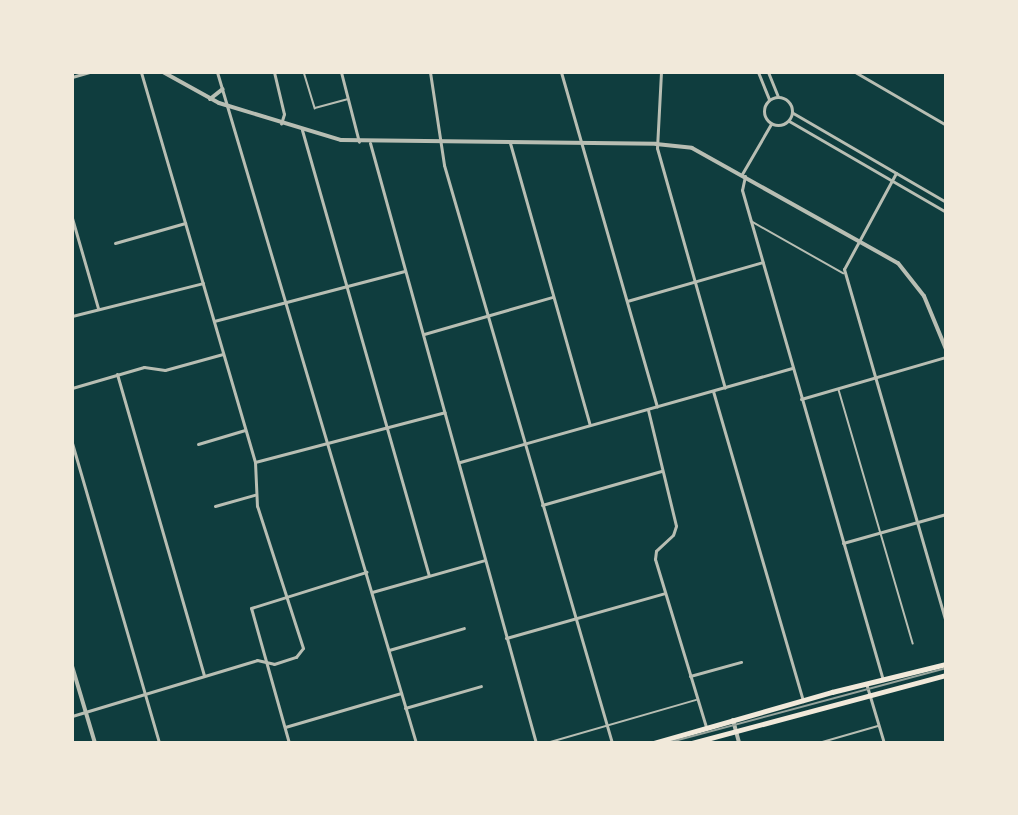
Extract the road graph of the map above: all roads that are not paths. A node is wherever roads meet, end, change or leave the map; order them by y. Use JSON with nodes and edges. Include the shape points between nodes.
{"nodes":[{"id":1,"x":89,"y":72,"type":"edge"},
{"id":2,"x":141,"y":72,"type":"edge"},
{"id":3,"x":163,"y":72,"type":"edge"},
{"id":4,"x":217,"y":72,"type":"edge"},
{"id":5,"x":274,"y":72,"type":"edge"},
{"id":6,"x":304,"y":72,"type":"edge"},
{"id":7,"x":341,"y":72,"type":"edge"},
{"id":8,"x":430,"y":72,"type":"edge"},
{"id":9,"x":561,"y":72,"type":"edge"},
{"id":10,"x":661,"y":72,"type":"edge"},
{"id":11,"x":758,"y":72,"type":"edge"},
{"id":12,"x":768,"y":72,"type":"edge"},
{"id":13,"x":855,"y":72,"type":"edge"},
{"id":14,"x":72,"y":77,"type":"edge"},
{"id":15,"x":223,"y":89,"type":"junction"},
{"id":16,"x":778,"y":97,"type":"junction"},
{"id":17,"x":209,"y":99,"type":"junction"},
{"id":18,"x":348,"y":99,"type":"junction"},
{"id":19,"x":770,"y":99,"type":"junction"},
{"id":20,"x":229,"y":107,"type":"junction"},
{"id":21,"x":793,"y":113,"type":"junction"},
{"id":22,"x":789,"y":121,"type":"junction"},
{"id":23,"x":281,"y":124,"type":"junction"},
{"id":24,"x":771,"y":124,"type":"junction"},
{"id":25,"x":946,"y":125,"type":"edge"},
{"id":26,"x":302,"y":130,"type":"junction"},
{"id":27,"x":439,"y":141,"type":"junction"},
{"id":28,"x":509,"y":141,"type":"junction"},
{"id":29,"x":359,"y":142,"type":"junction"},
{"id":30,"x":369,"y":142,"type":"junction"},
{"id":31,"x":580,"y":142,"type":"junction"},
{"id":32,"x":656,"y":144,"type":"junction"},
{"id":33,"x":896,"y":173,"type":"junction"},
{"id":34,"x":744,"y":175,"type":"junction"},
{"id":35,"x":891,"y":181,"type":"junction"},
{"id":36,"x":946,"y":202,"type":"edge"},
{"id":37,"x":946,"y":212,"type":"edge"},
{"id":38,"x":72,"y":218,"type":"edge"},
{"id":39,"x":750,"y":220,"type":"junction"},
{"id":40,"x":185,"y":223,"type":"junction"},
{"id":41,"x":857,"y":240,"type":"junction"},
{"id":42,"x":115,"y":243,"type":"dead end"},
{"id":43,"x":763,"y":262,"type":"junction"},
{"id":44,"x":405,"y":271,"type":"junction"},
{"id":45,"x":844,"y":273,"type":"junction"},
{"id":46,"x":694,"y":282,"type":"junction"},
{"id":47,"x":203,"y":283,"type":"junction"},
{"id":48,"x":347,"y":288,"type":"junction"},
{"id":49,"x":553,"y":296,"type":"junction"},
{"id":50,"x":627,"y":300,"type":"junction"},
{"id":51,"x":288,"y":303,"type":"junction"},
{"id":52,"x":98,"y":309,"type":"junction"},
{"id":53,"x":486,"y":315,"type":"junction"},
{"id":54,"x":72,"y":316,"type":"edge"},
{"id":55,"x":214,"y":321,"type":"junction"},
{"id":56,"x":424,"y":334,"type":"junction"},
{"id":57,"x":946,"y":349,"type":"edge"},
{"id":58,"x":224,"y":354,"type":"junction"},
{"id":59,"x":946,"y":357,"type":"edge"},
{"id":60,"x":793,"y":368,"type":"junction"},
{"id":61,"x":117,"y":374,"type":"junction"},
{"id":62,"x":874,"y":378,"type":"junction"},
{"id":63,"x":72,"y":388,"type":"edge"},
{"id":64,"x":724,"y":388,"type":"junction"},
{"id":65,"x":839,"y":389,"type":"junction"},
{"id":66,"x":713,"y":391,"type":"junction"},
{"id":67,"x":801,"y":399,"type":"junction"},
{"id":68,"x":657,"y":407,"type":"junction"},
{"id":69,"x":648,"y":409,"type":"junction"},
{"id":70,"x":445,"y":412,"type":"junction"},
{"id":71,"x":590,"y":425,"type":"junction"},
{"id":72,"x":386,"y":429,"type":"junction"},
{"id":73,"x":245,"y":430,"type":"junction"},
{"id":74,"x":328,"y":442,"type":"junction"},
{"id":75,"x":72,"y":443,"type":"edge"},
{"id":76,"x":198,"y":444,"type":"dead end"},
{"id":77,"x":523,"y":444,"type":"junction"},
{"id":78,"x":255,"y":462,"type":"junction"},
{"id":79,"x":460,"y":462,"type":"junction"},
{"id":80,"x":661,"y":471,"type":"junction"},
{"id":81,"x":254,"y":495,"type":"junction"},
{"id":82,"x":542,"y":505,"type":"junction"},
{"id":83,"x":215,"y":506,"type":"dead end"},
{"id":84,"x":946,"y":514,"type":"edge"},
{"id":85,"x":916,"y":523,"type":"junction"},
{"id":86,"x":880,"y":532,"type":"junction"},
{"id":87,"x":843,"y":543,"type":"junction"},
{"id":88,"x":485,"y":560,"type":"junction"},
{"id":89,"x":366,"y":572,"type":"junction"},
{"id":90,"x":429,"y":575,"type":"junction"},
{"id":91,"x":372,"y":592,"type":"junction"},
{"id":92,"x":665,"y":593,"type":"junction"},
{"id":93,"x":285,"y":596,"type":"junction"},
{"id":94,"x":575,"y":619,"type":"junction"},
{"id":95,"x":946,"y":623,"type":"edge"},
{"id":96,"x":464,"y":628,"type":"dead end"},
{"id":97,"x":506,"y":638,"type":"junction"},
{"id":98,"x":913,"y":643,"type":"dead end"},
{"id":99,"x":389,"y":650,"type":"junction"},
{"id":100,"x":265,"y":662,"type":"junction"},
{"id":101,"x":741,"y":662,"type":"dead end"},
{"id":102,"x":946,"y":664,"type":"edge"},
{"id":103,"x":72,"y":666,"type":"edge"},
{"id":104,"x":946,"y":675,"type":"edge"},
{"id":105,"x":204,"y":676,"type":"junction"},
{"id":106,"x":690,"y":676,"type":"junction"},
{"id":107,"x":883,"y":680,"type":"junction"},
{"id":108,"x":866,"y":684,"type":"junction"},
{"id":109,"x":481,"y":686,"type":"dead end"},
{"id":110,"x":144,"y":693,"type":"junction"},
{"id":111,"x":401,"y":693,"type":"junction"},
{"id":112,"x":869,"y":695,"type":"junction"},
{"id":113,"x":697,"y":700,"type":"junction"},
{"id":114,"x":803,"y":701,"type":"junction"},
{"id":115,"x":405,"y":708,"type":"junction"},
{"id":116,"x":86,"y":712,"type":"junction"},
{"id":117,"x":72,"y":716,"type":"edge"},
{"id":118,"x":733,"y":720,"type":"junction"},
{"id":119,"x":607,"y":725,"type":"junction"},
{"id":120,"x":879,"y":726,"type":"junction"},
{"id":121,"x":285,"y":727,"type":"junction"},
{"id":122,"x":706,"y":727,"type":"junction"},
{"id":123,"x":736,"y":731,"type":"junction"},
{"id":124,"x":94,"y":743,"type":"edge"},
{"id":125,"x":159,"y":743,"type":"edge"},
{"id":126,"x":289,"y":743,"type":"edge"},
{"id":127,"x":416,"y":743,"type":"edge"},
{"id":128,"x":536,"y":743,"type":"edge"},
{"id":129,"x":547,"y":743,"type":"edge"},
{"id":130,"x":612,"y":743,"type":"edge"},
{"id":131,"x":654,"y":743,"type":"edge"},
{"id":132,"x":692,"y":743,"type":"edge"},
{"id":133,"x":739,"y":743,"type":"edge"},
{"id":134,"x":819,"y":743,"type":"edge"},
{"id":135,"x":884,"y":743,"type":"edge"}],
"edges":[{"from":1,"to":14,"type":"street"},
{"from":2,"to":40,"type":"street"},
{"from":3,"to":17,"type":"street"},
{"from":4,"to":15,"type":"street"},
{"from":5,"to":23,"type":"street","via":[[282,101]]},
{"from":6,"to":18,"type":"lane","via":[[315,108]]},
{"from":7,"to":18,"type":"street"},
{"from":8,"to":27,"type":"street"},
{"from":9,"to":31,"type":"street"},
{"from":10,"to":32,"type":"street"},
{"from":11,"to":19,"type":"street"},
{"from":12,"to":16,"type":"street"},
{"from":13,"to":25,"type":"street"},
{"from":15,"to":17,"type":"street"},
{"from":15,"to":20,"type":"street"},
{"from":16,"to":19,"type":"street"},
{"from":16,"to":21,"type":"street","via":[[790,103]]},
{"from":17,"to":20,"type":"street"},
{"from":18,"to":29,"type":"street"},
{"from":19,"to":24,"type":"street","via":[[764,112]]},
{"from":20,"to":23,"type":"street"},
{"from":20,"to":51,"type":"street"},
{"from":21,"to":22,"type":"street"},
{"from":21,"to":33,"type":"street"},
{"from":22,"to":24,"type":"street","via":[[780,126]]},
{"from":22,"to":35,"type":"street"},
{"from":23,"to":26,"type":"street"},
{"from":24,"to":34,"type":"street"},
{"from":26,"to":29,"type":"street"},
{"from":26,"to":48,"type":"street"},
{"from":27,"to":28,"type":"street"},
{"from":27,"to":30,"type":"street"},
{"from":27,"to":53,"type":"street"},
{"from":28,"to":31,"type":"street"},
{"from":28,"to":49,"type":"street"},
{"from":29,"to":30,"type":"street"},
{"from":30,"to":44,"type":"street"},
{"from":31,"to":32,"type":"street"},
{"from":31,"to":50,"type":"street"},
{"from":32,"to":34,"type":"street","via":[[692,148]]},
{"from":32,"to":46,"type":"street"},
{"from":33,"to":35,"type":"street"},
{"from":33,"to":36,"type":"street"},
{"from":34,"to":39,"type":"street","via":[[742,190]]},
{"from":34,"to":41,"type":"street"},
{"from":35,"to":37,"type":"street"},
{"from":35,"to":41,"type":"street"},
{"from":38,"to":52,"type":"street"},
{"from":39,"to":43,"type":"street"},
{"from":39,"to":45,"type":"lane"},
{"from":40,"to":42,"type":"street"},
{"from":40,"to":47,"type":"street"},
{"from":41,"to":45,"type":"street","via":[[845,262]]},
{"from":41,"to":57,"type":"street","via":[[889,257],[909,275],[932,310]]},
{"from":43,"to":46,"type":"street"},
{"from":43,"to":60,"type":"street"},
{"from":44,"to":48,"type":"street"},
{"from":44,"to":56,"type":"street"},
{"from":45,"to":62,"type":"street"},
{"from":46,"to":50,"type":"street"},
{"from":46,"to":64,"type":"street"},
{"from":47,"to":52,"type":"street"},
{"from":47,"to":55,"type":"street"},
{"from":48,"to":51,"type":"street"},
{"from":48,"to":72,"type":"street"},
{"from":49,"to":53,"type":"street"},
{"from":49,"to":71,"type":"street"},
{"from":50,"to":68,"type":"street"},
{"from":51,"to":55,"type":"street"},
{"from":51,"to":74,"type":"street"},
{"from":52,"to":54,"type":"street"},
{"from":53,"to":56,"type":"street"},
{"from":53,"to":77,"type":"street"},
{"from":55,"to":58,"type":"street"},
{"from":56,"to":70,"type":"street"},
{"from":58,"to":61,"type":"street","via":[[165,370],[147,366]]},
{"from":58,"to":73,"type":"street"},
{"from":59,"to":62,"type":"street"},
{"from":60,"to":64,"type":"street"},
{"from":60,"to":67,"type":"street"},
{"from":61,"to":63,"type":"street"},
{"from":61,"to":105,"type":"street"},
{"from":62,"to":65,"type":"street"},
{"from":62,"to":85,"type":"street"},
{"from":64,"to":66,"type":"street"},
{"from":65,"to":67,"type":"street"},
{"from":65,"to":86,"type":"lane"},
{"from":66,"to":68,"type":"street"},
{"from":66,"to":114,"type":"street"},
{"from":67,"to":87,"type":"street"},
{"from":68,"to":69,"type":"street"},
{"from":69,"to":71,"type":"street"},
{"from":69,"to":80,"type":"street"},
{"from":70,"to":72,"type":"street"},
{"from":70,"to":79,"type":"street"},
{"from":71,"to":77,"type":"street"},
{"from":72,"to":74,"type":"street"},
{"from":72,"to":90,"type":"street"},
{"from":73,"to":76,"type":"street"},
{"from":73,"to":78,"type":"street"},
{"from":74,"to":78,"type":"street"},
{"from":74,"to":89,"type":"street"},
{"from":75,"to":110,"type":"street"},
{"from":77,"to":79,"type":"street"},
{"from":77,"to":82,"type":"street"},
{"from":78,"to":81,"type":"street"},
{"from":79,"to":88,"type":"street"},
{"from":80,"to":82,"type":"street"},
{"from":80,"to":92,"type":"street","via":[[676,526],[654,556]]},
{"from":81,"to":83,"type":"street"},
{"from":81,"to":93,"type":"street"},
{"from":82,"to":94,"type":"street"},
{"from":84,"to":85,"type":"street"},
{"from":85,"to":86,"type":"street"},
{"from":85,"to":95,"type":"street"},
{"from":86,"to":87,"type":"street"},
{"from":86,"to":98,"type":"lane"},
{"from":87,"to":107,"type":"street"},
{"from":88,"to":90,"type":"street"},
{"from":88,"to":97,"type":"street"},
{"from":89,"to":91,"type":"street"},
{"from":89,"to":93,"type":"street"},
{"from":90,"to":91,"type":"street"},
{"from":91,"to":99,"type":"street"},
{"from":92,"to":94,"type":"street"},
{"from":92,"to":106,"type":"street"},
{"from":93,"to":100,"type":"street","via":[[255,604],[250,610]]},
{"from":93,"to":100,"type":"street","via":[[303,648],[296,657],[274,664]]},
{"from":94,"to":97,"type":"street"},
{"from":94,"to":119,"type":"street"},
{"from":96,"to":99,"type":"street"},
{"from":97,"to":128,"type":"street"},
{"from":99,"to":111,"type":"street"},
{"from":100,"to":105,"type":"street","via":[[257,660]]},
{"from":100,"to":121,"type":"street"},
{"from":101,"to":106,"type":"street"},
{"from":102,"to":107,"type":"main road"},
{"from":103,"to":116,"type":"street"},
{"from":104,"to":112,"type":"main road"},
{"from":105,"to":110,"type":"street"},
{"from":106,"to":113,"type":"street"},
{"from":107,"to":108,"type":"main road"},
{"from":108,"to":112,"type":"street"},
{"from":108,"to":114,"type":"main road"},
{"from":109,"to":115,"type":"street"},
{"from":110,"to":116,"type":"street"},
{"from":110,"to":125,"type":"street"},
{"from":111,"to":115,"type":"street"},
{"from":111,"to":121,"type":"street"},
{"from":112,"to":120,"type":"street"},
{"from":112,"to":123,"type":"main road"},
{"from":113,"to":119,"type":"lane"},
{"from":113,"to":122,"type":"street"},
{"from":114,"to":118,"type":"main road"},
{"from":115,"to":127,"type":"street"},
{"from":116,"to":117,"type":"street"},
{"from":116,"to":124,"type":"street"},
{"from":118,"to":122,"type":"main road"},
{"from":118,"to":123,"type":"street"},
{"from":119,"to":129,"type":"lane"},
{"from":119,"to":130,"type":"street"},
{"from":120,"to":134,"type":"lane"},
{"from":120,"to":135,"type":"street"},
{"from":121,"to":126,"type":"street"},
{"from":122,"to":131,"type":"main road"},
{"from":123,"to":132,"type":"main road"},
{"from":123,"to":133,"type":"street"}]}
